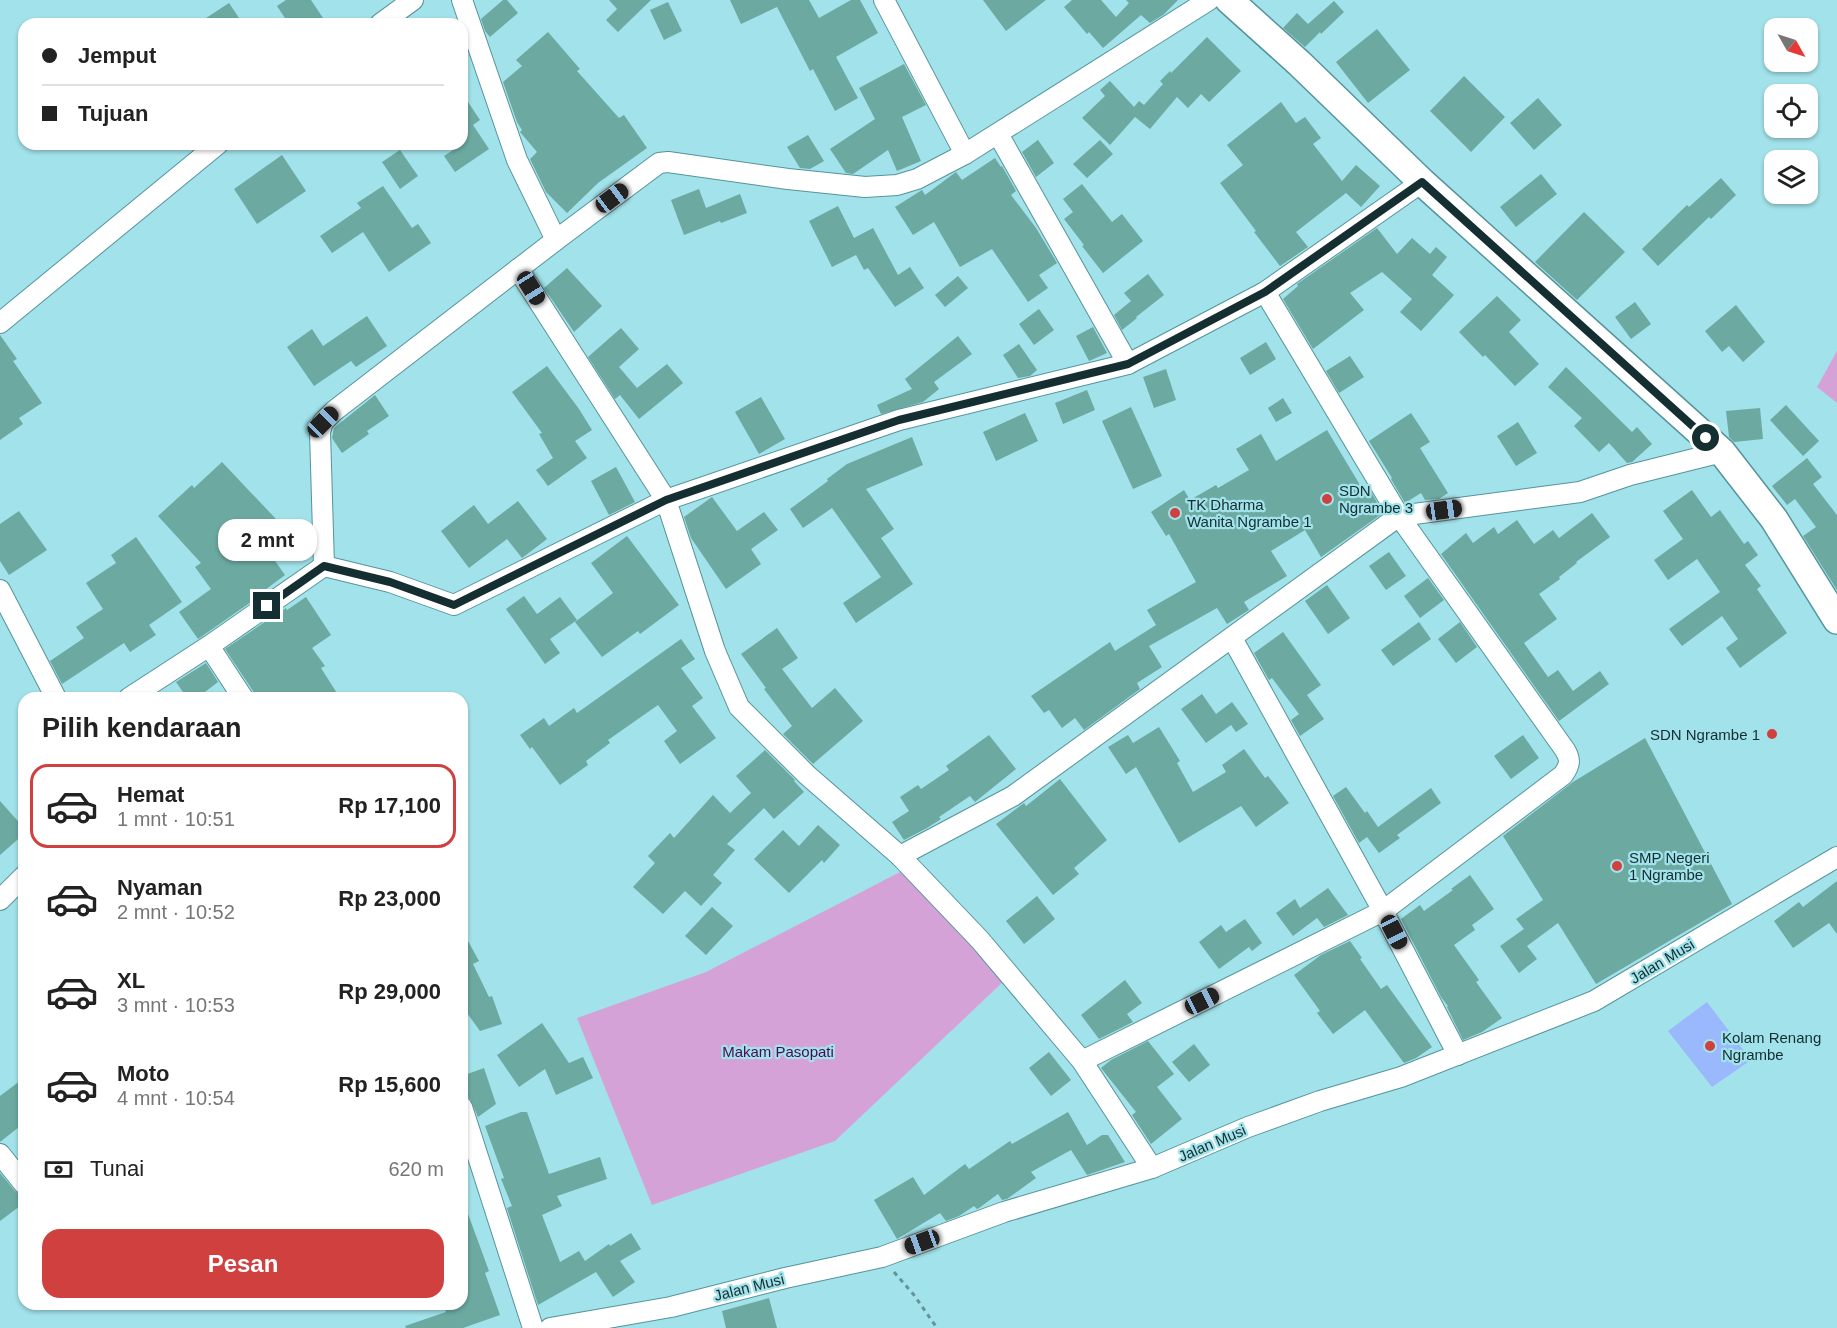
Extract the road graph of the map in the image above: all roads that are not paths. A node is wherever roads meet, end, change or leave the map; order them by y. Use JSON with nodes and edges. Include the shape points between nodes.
{"nodes":[{"id":1,"x":413,"y":0,"type":"edge"},
{"id":2,"x":462,"y":0,"type":"edge"},
{"id":3,"x":884,"y":0,"type":"edge"},
{"id":4,"x":1209,"y":0,"type":"edge"},
{"id":5,"x":1228,"y":0,"type":"edge"},
{"id":6,"x":388,"y":18,"type":"edge"},
{"id":7,"x":998,"y":134,"type":"junction"},
{"id":8,"x":211,"y":150,"type":"edge"},
{"id":9,"x":965,"y":154,"type":"junction"},
{"id":10,"x":1422,"y":182,"type":"junction"},
{"id":11,"x":556,"y":240,"type":"junction"},
{"id":12,"x":518,"y":268,"type":"junction"},
{"id":13,"x":1265,"y":292,"type":"junction"},
{"id":14,"x":0,"y":323,"type":"edge"},
{"id":15,"x":1128,"y":364,"type":"junction"},
{"id":16,"x":1722,"y":452,"type":"junction"},
{"id":17,"x":666,"y":500,"type":"junction"},
{"id":18,"x":1399,"y":516,"type":"junction"},
{"id":19,"x":324,"y":566,"type":"junction"},
{"id":20,"x":0,"y":590,"type":"edge"},
{"id":21,"x":1837,"y":620,"type":"edge"},
{"id":22,"x":1232,"y":638,"type":"junction"},
{"id":23,"x":209,"y":646,"type":"junction"},
{"id":24,"x":53,"y":692,"type":"edge"},
{"id":25,"x":138,"y":692,"type":"edge"},
{"id":26,"x":239,"y":692,"type":"edge"},
{"id":27,"x":900,"y":856,"type":"junction"},
{"id":28,"x":1837,"y":857,"type":"edge"},
{"id":29,"x":18,"y":882,"type":"edge"},
{"id":30,"x":0,"y":900,"type":"edge"},
{"id":31,"x":1383,"y":911,"type":"junction"},
{"id":32,"x":1458,"y":1055,"type":"junction"},
{"id":33,"x":1082,"y":1061,"type":"junction"},
{"id":34,"x":468,"y":1125,"type":"edge"},
{"id":35,"x":0,"y":1154,"type":"edge"},
{"id":36,"x":1152,"y":1168,"type":"junction"},
{"id":37,"x":18,"y":1176,"type":"edge"},
{"id":38,"x":534,"y":1328,"type":"edge"},
{"id":39,"x":550,"y":1328,"type":"edge"}],
"edges":[{"from":1,"to":6,"type":"street"},
{"from":2,"to":11,"type":"street","via":[[517,160]]},
{"from":3,"to":9,"type":"street"},
{"from":4,"to":7,"type":"street"},
{"from":5,"to":10,"type":"main road"},
{"from":7,"to":9,"type":"street"},
{"from":7,"to":15,"type":"street"},
{"from":8,"to":14,"type":"street"},
{"from":9,"to":11,"type":"street","via":[[917,179],[865,187],[658,163]]},
{"from":10,"to":13,"type":"street"},
{"from":10,"to":16,"type":"main road"},
{"from":11,"to":12,"type":"street"},
{"from":12,"to":17,"type":"street"},
{"from":12,"to":19,"type":"street","via":[[323,422],[320,432]]},
{"from":13,"to":15,"type":"street"},
{"from":13,"to":18,"type":"street"},
{"from":15,"to":17,"type":"street","via":[[899,420]]},
{"from":16,"to":18,"type":"street","via":[[1580,492]]},
{"from":16,"to":21,"type":"main road","via":[[1774,519]]},
{"from":17,"to":19,"type":"street","via":[[454,605],[390,582]]},
{"from":17,"to":27,"type":"street","via":[[715,651],[739,707],[807,775]]},
{"from":18,"to":22,"type":"street"},
{"from":18,"to":31,"type":"street","via":[[1565,750],[1570,766]]},
{"from":19,"to":23,"type":"street"},
{"from":20,"to":24,"type":"street"},
{"from":22,"to":27,"type":"street","via":[[1013,796]]},
{"from":22,"to":31,"type":"street"},
{"from":23,"to":25,"type":"street"},
{"from":23,"to":26,"type":"street"},
{"from":27,"to":33,"type":"street","via":[[980,940]]},
{"from":28,"to":32,"type":"street","name":"Jalan Musi","via":[[1594,1001]]},
{"from":29,"to":30,"type":"street"},
{"from":31,"to":32,"type":"street"},
{"from":31,"to":33,"type":"street"},
{"from":32,"to":36,"type":"street","name":"Jalan Musi","via":[[1248,1127]]},
{"from":33,"to":36,"type":"street"},
{"from":34,"to":38,"type":"street"},
{"from":35,"to":37,"type":"street"},
{"from":36,"to":39,"type":"street","name":"Jalan Musi","via":[[1004,1212],[882,1257],[671,1307]]}]}
